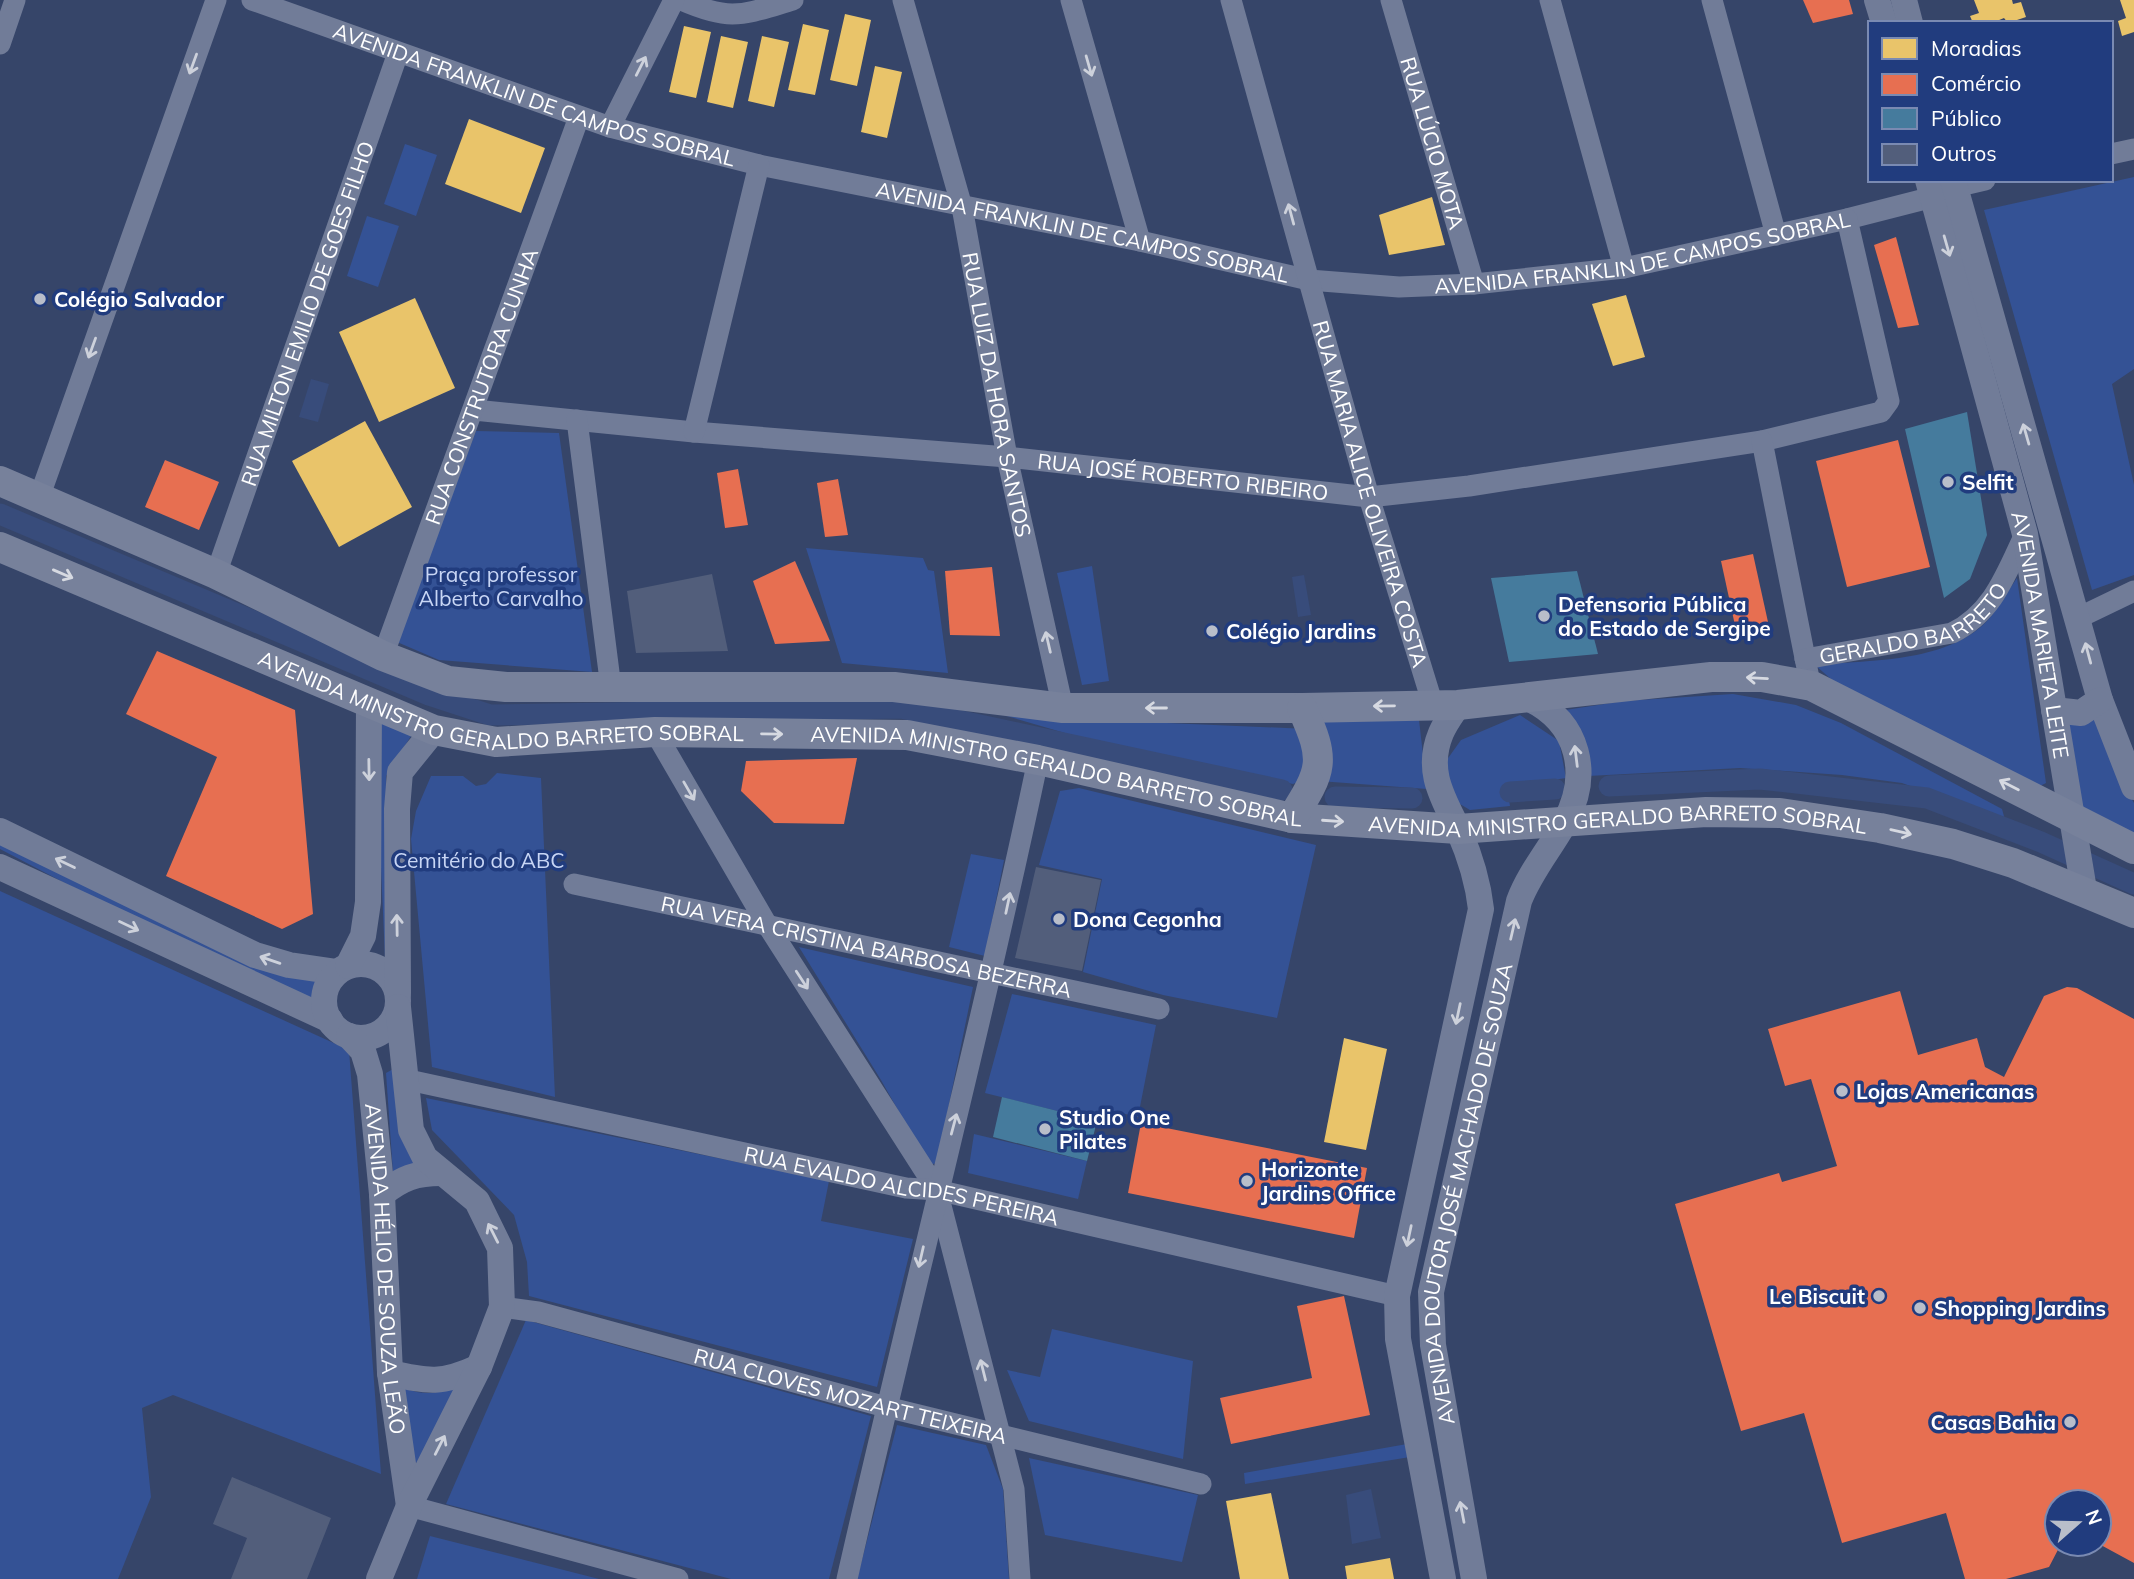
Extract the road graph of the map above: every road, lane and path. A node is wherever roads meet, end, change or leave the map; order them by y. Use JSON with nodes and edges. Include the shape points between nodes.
{"nodes":[{"id":1,"x":15,"y":0,"type":"edge"},
{"id":2,"x":216,"y":0,"type":"edge"},
{"id":3,"x":252,"y":0,"type":"edge"},
{"id":4,"x":674,"y":0,"type":"edge"},
{"id":5,"x":681,"y":0,"type":"edge"},
{"id":6,"x":793,"y":0,"type":"edge"},
{"id":7,"x":904,"y":0,"type":"edge"},
{"id":8,"x":1071,"y":0,"type":"edge"},
{"id":9,"x":1231,"y":0,"type":"edge"},
{"id":10,"x":1391,"y":0,"type":"edge"},
{"id":11,"x":1550,"y":0,"type":"edge"},
{"id":12,"x":1713,"y":0,"type":"edge"},
{"id":13,"x":1877,"y":0,"type":"edge"},
{"id":14,"x":1904,"y":0,"type":"edge"},
{"id":15,"x":1883,"y":21,"type":"edge"},
{"id":16,"x":1909,"y":21,"type":"edge"},
{"id":17,"x":0,"y":44,"type":"edge"},
{"id":18,"x":398,"y":53,"type":"junction"},
{"id":19,"x":579,"y":117,"type":"junction"},
{"id":20,"x":610,"y":127,"type":"junction"},
{"id":21,"x":2134,"y":149,"type":"edge"},
{"id":22,"x":2113,"y":154,"type":"edge"},
{"id":23,"x":759,"y":165,"type":"junction"},
{"id":24,"x":1971,"y":182,"type":"edge"},
{"id":25,"x":1942,"y":186,"type":"edge"},
{"id":26,"x":962,"y":207,"type":"junction"},
{"id":27,"x":1847,"y":219,"type":"junction"},
{"id":28,"x":1776,"y":235,"type":"junction"},
{"id":29,"x":1140,"y":242,"type":"junction"},
{"id":30,"x":1624,"y":268,"type":"junction"},
{"id":31,"x":1309,"y":280,"type":"junction"},
{"id":32,"x":1474,"y":284,"type":"junction"},
{"id":33,"x":474,"y":410,"type":"junction"},
{"id":34,"x":577,"y":420,"type":"junction"},
{"id":35,"x":694,"y":432,"type":"junction"},
{"id":36,"x":1762,"y":441,"type":"junction"},
{"id":37,"x":1007,"y":457,"type":"junction"},
{"id":38,"x":0,"y":481,"type":"edge"},
{"id":39,"x":1369,"y":496,"type":"junction"},
{"id":40,"x":38,"y":498,"type":"junction"},
{"id":41,"x":2025,"y":534,"type":"junction"},
{"id":42,"x":0,"y":547,"type":"edge"},
{"id":43,"x":216,"y":574,"type":"junction"},
{"id":44,"x":2134,"y":591,"type":"edge"},
{"id":45,"x":2078,"y":618,"type":"junction"},
{"id":46,"x":383,"y":656,"type":"junction"},
{"id":47,"x":1809,"y":673,"type":"junction"},
{"id":48,"x":611,"y":688,"type":"junction"},
{"id":49,"x":1530,"y":699,"type":"junction"},
{"id":50,"x":2100,"y":700,"type":"junction"},
{"id":51,"x":369,"y":702,"type":"junction"},
{"id":52,"x":1445,"y":705,"type":"junction"},
{"id":53,"x":1063,"y":708,"type":"junction"},
{"id":54,"x":1302,"y":708,"type":"junction"},
{"id":55,"x":2054,"y":710,"type":"junction"},
{"id":56,"x":434,"y":730,"type":"junction"},
{"id":57,"x":655,"y":732,"type":"junction"},
{"id":58,"x":1038,"y":760,"type":"junction"},
{"id":59,"x":2134,"y":787,"type":"edge"},
{"id":60,"x":1292,"y":818,"type":"junction"},
{"id":61,"x":1565,"y":822,"type":"junction"},
{"id":62,"x":2072,"y":825,"type":"junction"},
{"id":63,"x":1458,"y":829,"type":"junction"},
{"id":64,"x":0,"y":831,"type":"edge"},
{"id":65,"x":2134,"y":849,"type":"edge"},
{"id":66,"x":0,"y":867,"type":"edge"},
{"id":67,"x":2082,"y":883,"type":"junction"},
{"id":68,"x":574,"y":884,"type":"dead end"},
{"id":69,"x":2134,"y":913,"type":"edge"},
{"id":70,"x":766,"y":923,"type":"junction"},
{"id":71,"x":343,"y":969,"type":"junction"},
{"id":72,"x":993,"y":971,"type":"junction"},
{"id":73,"x":398,"y":1000,"type":"junction"},
{"id":74,"x":1159,"y":1009,"type":"dead end"},
{"id":75,"x":340,"y":1028,"type":"junction"},
{"id":76,"x":404,"y":1079,"type":"junction"},
{"id":77,"x":442,"y":1173,"type":"junction"},
{"id":78,"x":937,"y":1190,"type":"junction"},
{"id":79,"x":382,"y":1194,"type":"junction"},
{"id":80,"x":1397,"y":1296,"type":"junction"},
{"id":81,"x":502,"y":1307,"type":"junction"},
{"id":82,"x":479,"y":1367,"type":"junction"},
{"id":83,"x":390,"y":1373,"type":"junction"},
{"id":84,"x":886,"y":1407,"type":"junction"},
{"id":85,"x":1000,"y":1436,"type":"junction"},
{"id":86,"x":1201,"y":1484,"type":"dead end"},
{"id":87,"x":409,"y":1506,"type":"junction"},
{"id":88,"x":379,"y":1579,"type":"edge"},
{"id":89,"x":678,"y":1579,"type":"edge"},
{"id":90,"x":847,"y":1579,"type":"edge"},
{"id":91,"x":1020,"y":1579,"type":"edge"},
{"id":92,"x":1443,"y":1579,"type":"edge"},
{"id":93,"x":1474,"y":1579,"type":"edge"}],
"edges":[{"from":1,"to":17,"type":"street"},
{"from":2,"to":40,"type":"street","one_way":true},
{"from":3,"to":18,"type":"street","name":"AVENIDA FRANKLIN DE CAMPOS SOBRAL"},
{"from":20,"to":4,"type":"street","one_way":true},
{"from":5,"to":6,"type":"street","via":[[729,16]]},
{"from":7,"to":26,"type":"street","name":"RUA LUIZ DA HORA SANTOS"},
{"from":8,"to":29,"type":"street","one_way":true},
{"from":31,"to":9,"type":"street","name":"RUA MARIA ALICE OLIVEIRA COSTA","one_way":true},
{"from":10,"to":32,"type":"street","name":"RUA LÚCIO MOTA"},
{"from":11,"to":30,"type":"street"},
{"from":12,"to":28,"type":"street"},
{"from":13,"to":15,"type":"street"},
{"from":14,"to":16,"type":"street"},
{"from":18,"to":19,"type":"street","name":"AVENIDA FRANKLIN DE CAMPOS SOBRAL"},
{"from":18,"to":43,"type":"street","name":"RUA MILTON EMILIO DE GOES FILHO"},
{"from":19,"to":20,"type":"street","name":"AVENIDA FRANKLIN DE CAMPOS SOBRAL"},
{"from":19,"to":33,"type":"street","name":"RUA CONSTRUTORA CUNHA"},
{"from":20,"to":23,"type":"street","name":"AVENIDA FRANKLIN DE CAMPOS SOBRAL"},
{"from":21,"to":22,"type":"street"},
{"from":23,"to":26,"type":"street","name":"AVENIDA FRANKLIN DE CAMPOS SOBRAL"},
{"from":23,"to":35,"type":"street"},
{"from":24,"to":25,"type":"street","name":"AVENIDA FRANKLIN DE CAMPOS SOBRAL"},
{"from":25,"to":27,"type":"street","name":"AVENIDA FRANKLIN DE CAMPOS SOBRAL"},
{"from":25,"to":41,"type":"street","name":"AVENIDA MARIETA LEITE","one_way":true},
{"from":45,"to":25,"type":"street","name":"AVENIDA MARIETA LEITE","one_way":true},
{"from":26,"to":29,"type":"street","name":"AVENIDA FRANKLIN DE CAMPOS SOBRAL"},
{"from":26,"to":37,"type":"street","name":"RUA LUIZ DA HORA SANTOS"},
{"from":27,"to":28,"type":"street","name":"AVENIDA FRANKLIN DE CAMPOS SOBRAL"},
{"from":27,"to":36,"type":"street","name":"RUA JOSÉ ROBERTO RIBEIRO","via":[[1889,401],[1881,412]]},
{"from":28,"to":30,"type":"street","name":"AVENIDA FRANKLIN DE CAMPOS SOBRAL"},
{"from":29,"to":31,"type":"street","name":"AVENIDA FRANKLIN DE CAMPOS SOBRAL"},
{"from":30,"to":32,"type":"street","name":"AVENIDA FRANKLIN DE CAMPOS SOBRAL"},
{"from":31,"to":32,"type":"street","name":"AVENIDA FRANKLIN DE CAMPOS SOBRAL","via":[[1399,287]]},
{"from":31,"to":39,"type":"street","name":"RUA MARIA ALICE OLIVEIRA COSTA"},
{"from":33,"to":34,"type":"street","name":"RUA JOSÉ ROBERTO RIBEIRO"},
{"from":33,"to":46,"type":"street","name":"RUA CONSTRUTORA CUNHA"},
{"from":34,"to":35,"type":"street","name":"RUA JOSÉ ROBERTO RIBEIRO"},
{"from":34,"to":48,"type":"street"},
{"from":35,"to":37,"type":"street","name":"RUA JOSÉ ROBERTO RIBEIRO"},
{"from":36,"to":39,"type":"street","name":"RUA JOSÉ ROBERTO RIBEIRO","via":[[1469,486]]},
{"from":36,"to":47,"type":"street"},
{"from":37,"to":39,"type":"street","name":"RUA JOSÉ ROBERTO RIBEIRO"},
{"from":53,"to":37,"type":"street","name":"RUA LUIZ DA HORA SANTOS","one_way":true},
{"from":38,"to":40,"type":"main road","name":"AVENIDA MINISTRO GERALDO BARRETO SOBRAL"},
{"from":39,"to":52,"type":"street","name":"RUA MARIA ALICE OLIVEIRA COSTA"},
{"from":40,"to":43,"type":"main road","name":"AVENIDA MINISTRO GERALDO BARRETO SOBRAL"},
{"from":41,"to":47,"type":"street","name":"GERALDO BARRETO","via":[[2000,588],[1970,624]]},
{"from":41,"to":55,"type":"street","name":"AVENIDA MARIETA LEITE"},
{"from":42,"to":51,"type":"main road","name":"AVENIDA MINISTRO GERALDO BARRETO SOBRAL","one_way":true},
{"from":43,"to":46,"type":"main road","name":"AVENIDA MINISTRO GERALDO BARRETO SOBRAL"},
{"from":44,"to":45,"type":"street"},
{"from":50,"to":45,"type":"street","name":"AVENIDA MARIETA LEITE","one_way":true},
{"from":46,"to":48,"type":"main road","name":"AVENIDA MINISTRO GERALDO BARRETO SOBRAL","via":[[448,681],[474,685]]},
{"from":47,"to":49,"type":"main road","name":"AVENIDA MINISTRO GERALDO BARRETO SOBRAL","one_way":true,"via":[[1711,677]]},
{"from":62,"to":47,"type":"main road","name":"AVENIDA MINISTRO GERALDO BARRETO SOBRAL","one_way":true},
{"from":48,"to":53,"type":"main road","name":"AVENIDA MINISTRO GERALDO BARRETO SOBRAL","via":[[894,687]]},
{"from":49,"to":52,"type":"main road","name":"AVENIDA MINISTRO GERALDO BARRETO SOBRAL"},
{"from":61,"to":49,"type":"street","one_way":true,"via":[[1577,783],[1576,748],[1551,709]]},
{"from":50,"to":55,"type":"street","via":[[2081,713]]},
{"from":50,"to":59,"type":"street","name":"AVENIDA MARIETA LEITE"},
{"from":51,"to":56,"type":"main road","name":"AVENIDA MINISTRO GERALDO BARRETO SOBRAL"},
{"from":51,"to":71,"type":"street","one_way":true,"via":[[368,902],[363,936]]},
{"from":52,"to":54,"type":"main road","name":"AVENIDA MINISTRO GERALDO BARRETO SOBRAL","one_way":true},
{"from":52,"to":63,"type":"street","via":[[1434,763],[1437,788]]},
{"from":54,"to":53,"type":"main road","name":"AVENIDA MINISTRO GERALDO BARRETO SOBRAL","one_way":true},
{"from":54,"to":60,"type":"main road","via":[[1320,757],[1313,784]]},
{"from":55,"to":62,"type":"street","name":"AVENIDA MARIETA LEITE"},
{"from":56,"to":57,"type":"main road","name":"AVENIDA MINISTRO GERALDO BARRETO SOBRAL","via":[[496,742]]},
{"from":73,"to":56,"type":"street","name":"AVENIDA HÉLIO DE SOUZA LEÃO","one_way":true,"via":[[400,772]]},
{"from":57,"to":58,"type":"main road","name":"AVENIDA MINISTRO GERALDO BARRETO SOBRAL","one_way":true,"via":[[907,735]]},
{"from":57,"to":70,"type":"street","one_way":true},
{"from":58,"to":60,"type":"main road","name":"AVENIDA MINISTRO GERALDO BARRETO SOBRAL"},
{"from":72,"to":58,"type":"street","one_way":true},
{"from":60,"to":63,"type":"main road","name":"AVENIDA MINISTRO GERALDO BARRETO SOBRAL","one_way":true},
{"from":61,"to":63,"type":"main road","name":"AVENIDA MINISTRO GERALDO BARRETO SOBRAL"},
{"from":61,"to":67,"type":"main road","name":"AVENIDA MINISTRO GERALDO BARRETO SOBRAL","one_way":true,"via":[[1706,812],[1780,813],[1953,844]]},
{"from":93,"to":61,"type":"street","name":"AVENIDA DOUTOR JOSÉ MACHADO DE SOUZA","one_way":true,"via":[[1433,1345],[1431,1292],[1519,901]]},
{"from":62,"to":65,"type":"main road","name":"AVENIDA MINISTRO GERALDO BARRETO SOBRAL"},
{"from":62,"to":67,"type":"street","name":"AVENIDA MARIETA LEITE"},
{"from":63,"to":80,"type":"street","name":"AVENIDA DOUTOR JOSÉ MACHADO DE SOUZA","one_way":true,"via":[[1478,885],[1481,909]]},
{"from":71,"to":64,"type":"street","one_way":true,"via":[[289,965],[256,955]]},
{"from":66,"to":75,"type":"street","one_way":true},
{"from":67,"to":69,"type":"main road","name":"AVENIDA MINISTRO GERALDO BARRETO SOBRAL"},
{"from":68,"to":70,"type":"street","name":"RUA VERA CRISTINA BARBOSA BEZERRA"},
{"from":70,"to":72,"type":"street","name":"RUA VERA CRISTINA BARBOSA BEZERRA"},
{"from":70,"to":78,"type":"street","one_way":true},
{"from":71,"to":73,"type":"street","via":[[373,965],[393,981]]},
{"from":71,"to":75,"type":"street","via":[[325,995]]},
{"from":72,"to":74,"type":"street","name":"RUA VERA CRISTINA BARBOSA BEZERRA"},
{"from":78,"to":72,"type":"street","one_way":true},
{"from":73,"to":75,"type":"street","via":[[386,1029],[375,1035]]},
{"from":73,"to":76,"type":"street","name":"AVENIDA HÉLIO DE SOUZA LEÃO"},
{"from":75,"to":79,"type":"street","name":"AVENIDA HÉLIO DE SOUZA LEÃO","via":[[363,1051],[369,1074]]},
{"from":76,"to":77,"type":"street","name":"AVENIDA HÉLIO DE SOUZA LEÃO","via":[[411,1130],[425,1158]]},
{"from":76,"to":78,"type":"street","name":"RUA EVALDO ALCIDES PEREIRA","via":[[906,1188]]},
{"from":77,"to":79,"type":"street","via":[[418,1173]]},
{"from":81,"to":77,"type":"street","name":"AVENIDA HÉLIO DE SOUZA LEÃO","one_way":true,"via":[[500,1248],[477,1201]]},
{"from":78,"to":80,"type":"street","name":"RUA EVALDO ALCIDES PEREIRA"},
{"from":78,"to":84,"type":"street","one_way":true},
{"from":85,"to":78,"type":"street","one_way":true},
{"from":79,"to":83,"type":"street","name":"AVENIDA HÉLIO DE SOUZA LEÃO"},
{"from":80,"to":92,"type":"street","name":"AVENIDA DOUTOR JOSÉ MACHADO DE SOUZA","via":[[1398,1339]]},
{"from":81,"to":82,"type":"street","name":"AVENIDA HÉLIO DE SOUZA LEÃO"},
{"from":81,"to":84,"type":"street","name":"RUA CLOVES MOZART TEIXEIRA","via":[[538,1312]]},
{"from":82,"to":83,"type":"street","via":[[449,1381]]},
{"from":87,"to":82,"type":"street","name":"AVENIDA HÉLIO DE SOUZA LEÃO","one_way":true},
{"from":83,"to":87,"type":"street","name":"AVENIDA HÉLIO DE SOUZA LEÃO"},
{"from":84,"to":85,"type":"street","name":"RUA CLOVES MOZART TEIXEIRA"},
{"from":84,"to":90,"type":"street"},
{"from":85,"to":86,"type":"street","name":"RUA CLOVES MOZART TEIXEIRA"},
{"from":85,"to":91,"type":"street","via":[[1014,1489]]},
{"from":87,"to":88,"type":"street","name":"AVENIDA HÉLIO DE SOUZA LEÃO"},
{"from":87,"to":89,"type":"street"}]}
